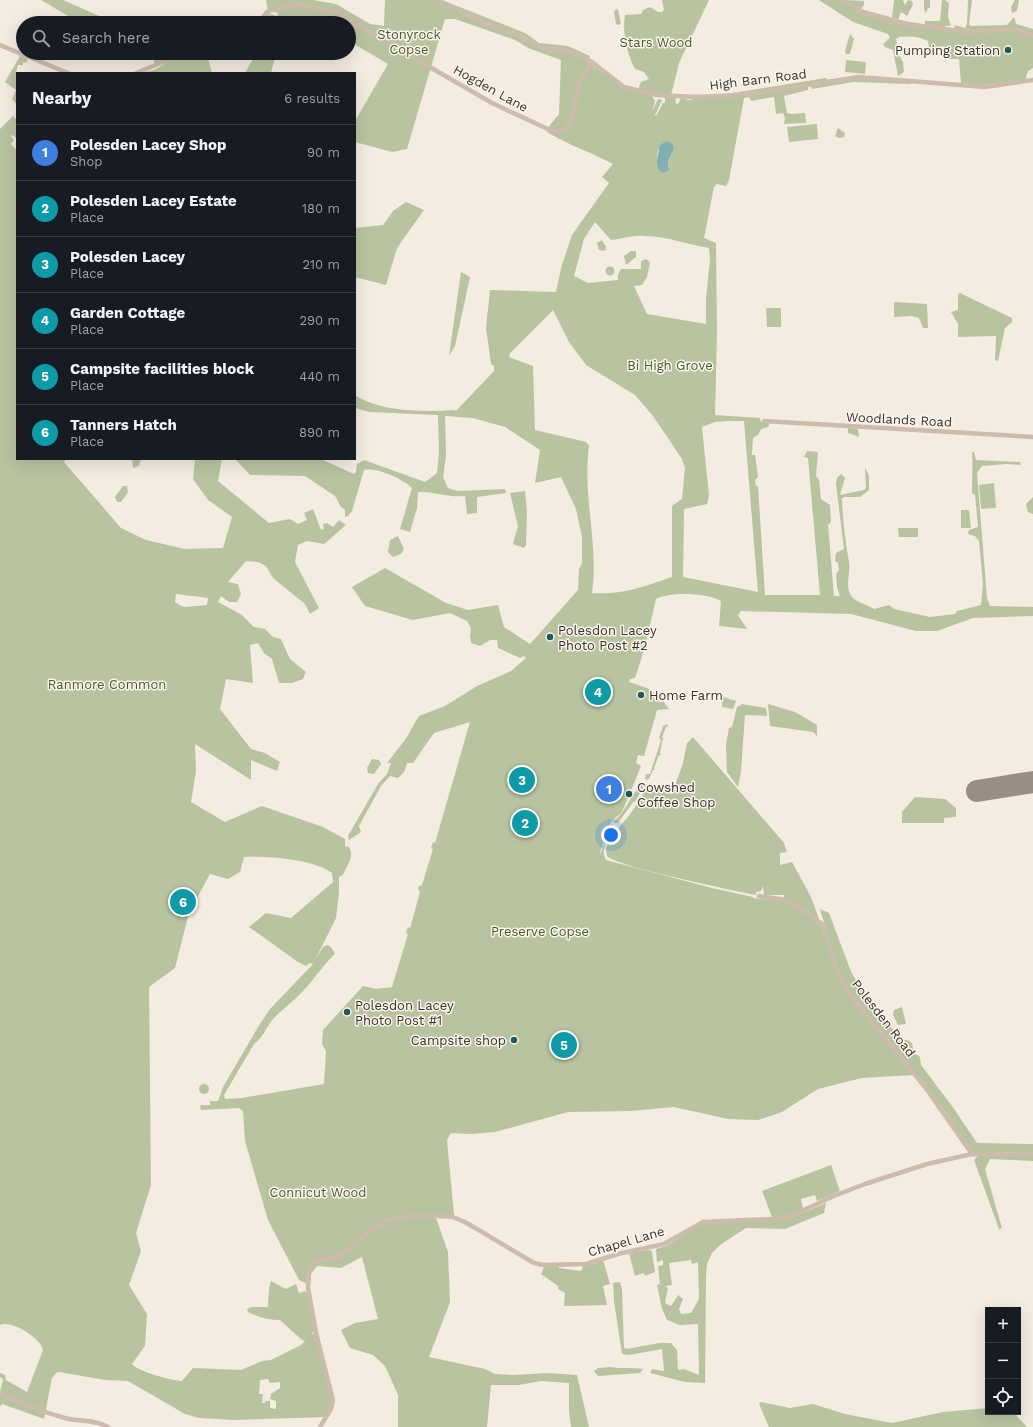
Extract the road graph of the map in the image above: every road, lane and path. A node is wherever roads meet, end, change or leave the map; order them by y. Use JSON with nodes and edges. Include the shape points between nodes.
{"nodes":[{"id":1,"x":436,"y":0,"type":"edge"},
{"id":2,"x":843,"y":0,"type":"edge"},
{"id":3,"x":264,"y":16,"type":"edge"},
{"id":4,"x":341,"y":16,"type":"edge"},
{"id":5,"x":356,"y":24,"type":"edge"},
{"id":6,"x":1033,"y":36,"type":"edge"},
{"id":7,"x":0,"y":45,"type":"edge"},
{"id":8,"x":16,"y":52,"type":"edge"},
{"id":9,"x":36,"y":60,"type":"edge"},
{"id":10,"x":168,"y":60,"type":"edge"},
{"id":11,"x":592,"y":62,"type":"junction"},
{"id":12,"x":66,"y":72,"type":"edge"},
{"id":13,"x":138,"y":72,"type":"edge"},
{"id":14,"x":1033,"y":80,"type":"edge"},
{"id":15,"x":764,"y":421,"type":"dead end"},
{"id":16,"x":1033,"y":437,"type":"edge"},
{"id":17,"x":759,"y":896,"type":"dead end"},
{"id":18,"x":972,"y":1154,"type":"junction"},
{"id":19,"x":1033,"y":1155,"type":"edge"},
{"id":20,"x":0,"y":1394,"type":"edge"},
{"id":21,"x":108,"y":1427,"type":"edge"},
{"id":22,"x":320,"y":1427,"type":"edge"}],
"edges":[{"from":1,"to":11,"type":"street","name":"High Barn Road","via":[[545,49],[568,50]]},
{"from":2,"to":6,"type":"street","via":[[863,12],[906,24],[967,32],[1016,29]]},
{"from":3,"to":4,"type":"street","name":"Hogden Lane","via":[[268,11],[298,4]]},
{"from":5,"to":11,"type":"street","name":"Hogden Lane","via":[[492,103],[552,131],[563,131],[571,120],[579,83]]},
{"from":7,"to":8,"type":"street"},
{"from":9,"to":12,"type":"street"},
{"from":10,"to":13,"type":"street"},
{"from":11,"to":14,"type":"street","name":"High Barn Road","via":[[624,87],[664,96],[743,94],[859,77],[985,87]]},
{"from":15,"to":16,"type":"street","name":"Woodlands Road"},
{"from":17,"to":18,"type":"street","name":"Polesden Road","via":[[786,900],[822,924],[837,970],[853,1000],[926,1087]]},
{"from":18,"to":19,"type":"street","name":"Chapel Lane"},
{"from":18,"to":22,"type":"street","name":"Chapel Lane","via":[[927,1164],[865,1184],[791,1216],[703,1222],[664,1244],[586,1264],[534,1263],[479,1229],[450,1216],[410,1216],[389,1220],[367,1232],[342,1255],[314,1262],[309,1271],[307,1281],[316,1333],[333,1400],[329,1414]]},
{"from":20,"to":21,"type":"street","via":[[50,1414],[67,1419],[93,1421]]}]}
